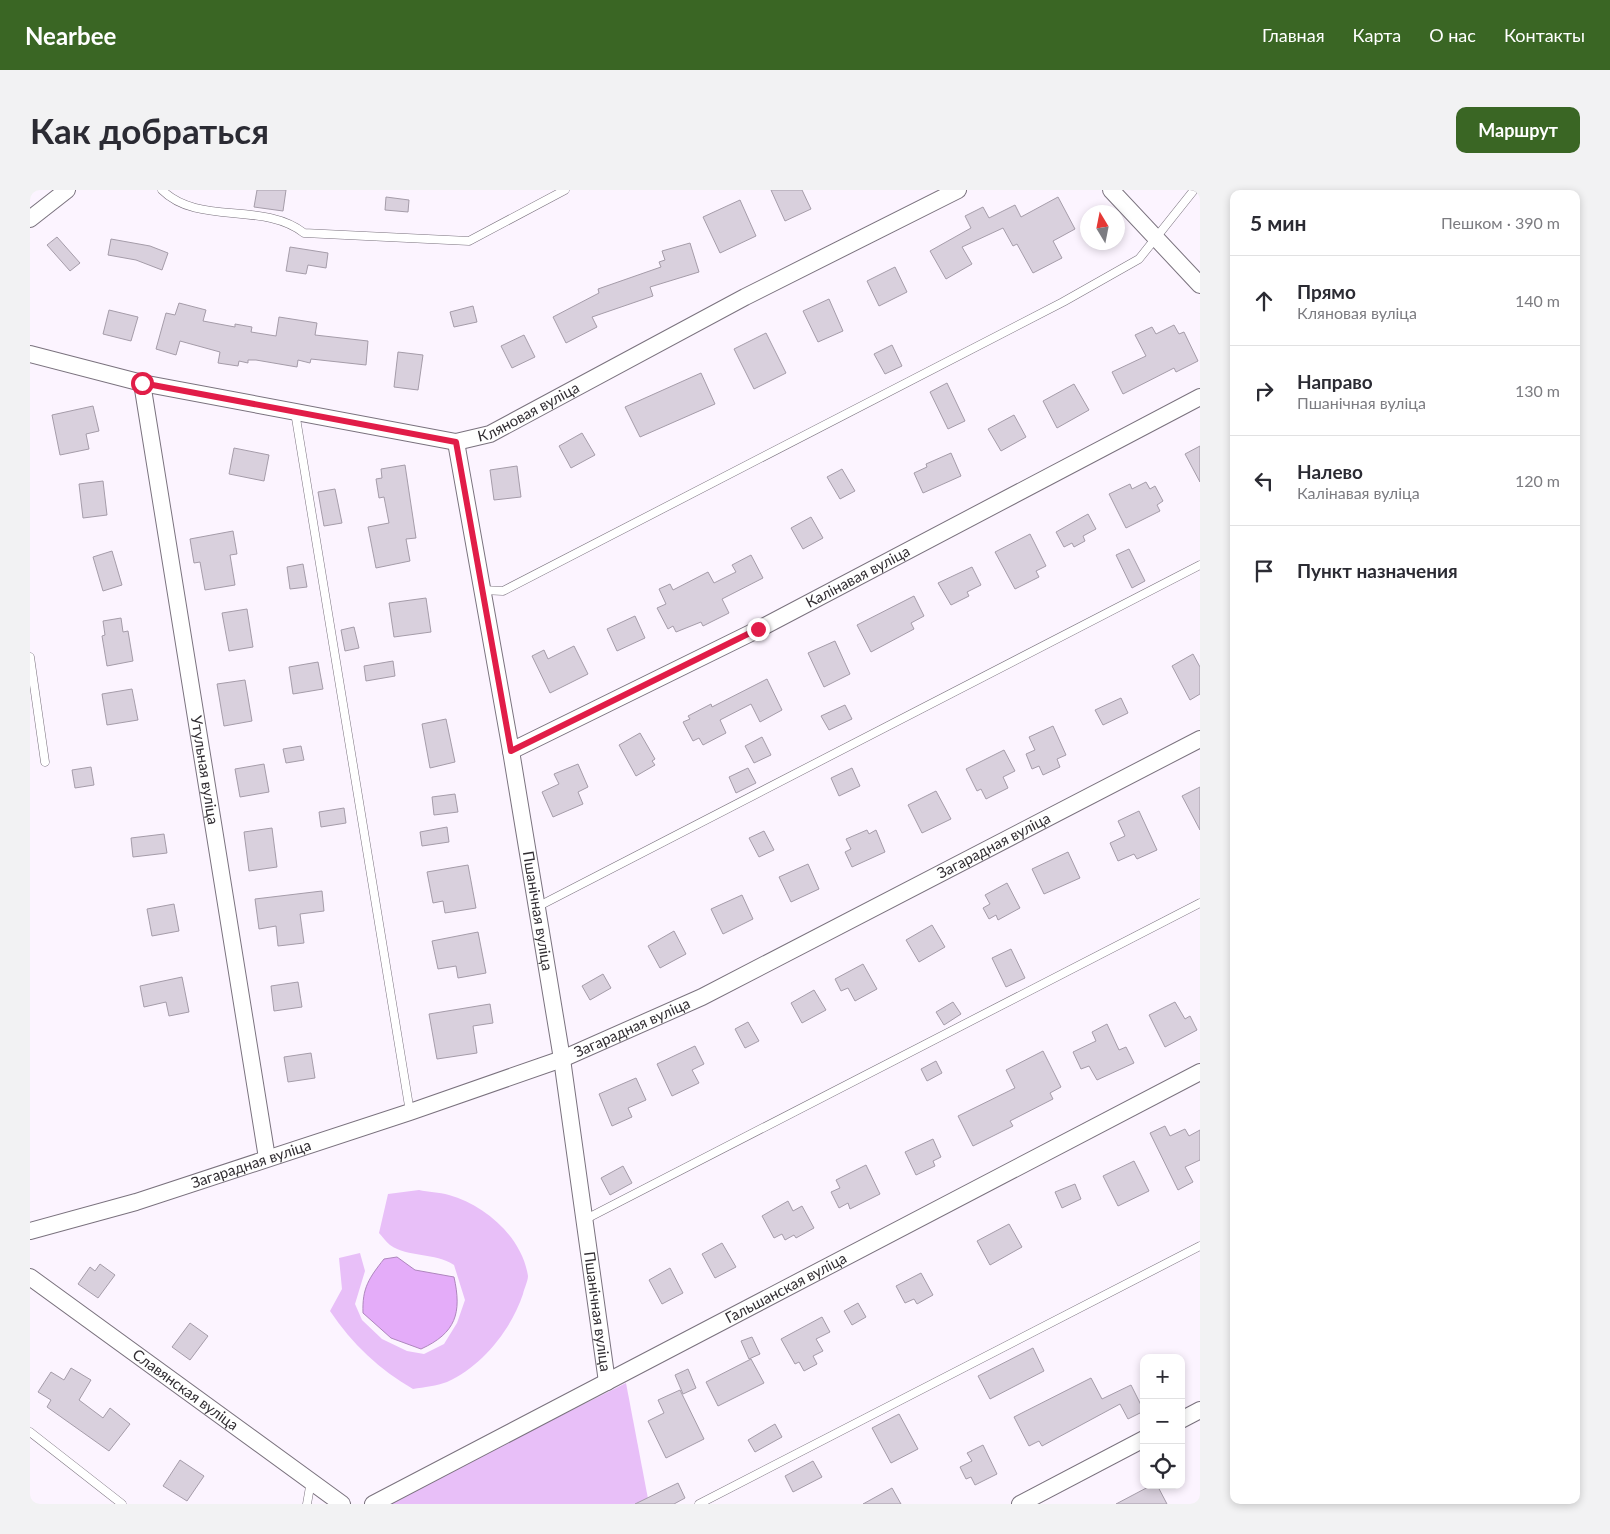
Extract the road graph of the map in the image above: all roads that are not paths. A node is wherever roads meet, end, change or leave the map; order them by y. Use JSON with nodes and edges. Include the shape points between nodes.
{"nodes":[{"id":1,"x":67,"y":190,"type":"edge"},
{"id":2,"x":162,"y":190,"type":"edge"},
{"id":3,"x":565,"y":190,"type":"edge"},
{"id":4,"x":958,"y":190,"type":"edge"},
{"id":5,"x":1111,"y":190,"type":"edge"},
{"id":6,"x":1194,"y":190,"type":"edge"},
{"id":7,"x":30,"y":219,"type":"edge"},
{"id":8,"x":1158,"y":238,"type":"junction"},
{"id":9,"x":1200,"y":285,"type":"edge"},
{"id":10,"x":30,"y":354,"type":"edge"},
{"id":11,"x":142,"y":383,"type":"junction"},
{"id":12,"x":1200,"y":397,"type":"edge"},
{"id":13,"x":295,"y":412,"type":"junction"},
{"id":14,"x":456,"y":442,"type":"junction"},
{"id":15,"x":1200,"y":565,"type":"edge"},
{"id":16,"x":480,"y":589,"type":"junction"},
{"id":17,"x":30,"y":657,"type":"edge"},
{"id":18,"x":1200,"y":739,"type":"edge"},
{"id":19,"x":511,"y":751,"type":"junction"},
{"id":20,"x":45,"y":762,"type":"dead end"},
{"id":21,"x":1200,"y":903,"type":"edge"},
{"id":22,"x":537,"y":907,"type":"junction"},
{"id":23,"x":562,"y":1059,"type":"junction"},
{"id":24,"x":1200,"y":1072,"type":"edge"},
{"id":25,"x":410,"y":1112,"type":"junction"},
{"id":26,"x":267,"y":1158,"type":"junction"},
{"id":27,"x":584,"y":1220,"type":"junction"},
{"id":28,"x":30,"y":1231,"type":"edge"},
{"id":29,"x":1200,"y":1246,"type":"edge"},
{"id":30,"x":30,"y":1277,"type":"edge"},
{"id":31,"x":607,"y":1382,"type":"junction"},
{"id":32,"x":1200,"y":1410,"type":"edge"},
{"id":33,"x":1185,"y":1418,"type":"edge"},
{"id":34,"x":30,"y":1432,"type":"edge"},
{"id":35,"x":1140,"y":1441,"type":"edge"},
{"id":36,"x":311,"y":1481,"type":"junction"},
{"id":37,"x":122,"y":1504,"type":"edge"},
{"id":38,"x":307,"y":1504,"type":"edge"},
{"id":39,"x":342,"y":1504,"type":"edge"},
{"id":40,"x":373,"y":1504,"type":"edge"},
{"id":41,"x":699,"y":1504,"type":"edge"},
{"id":42,"x":1020,"y":1504,"type":"edge"}],
"edges":[{"from":1,"to":7,"type":"street"},
{"from":2,"to":3,"type":"lane","via":[[185,206],[266,216],[292,223],[304,233],[469,240]]},
{"from":4,"to":14,"type":"street","name":"Кляновая вуліца","via":[[745,297],[490,434]]},
{"from":5,"to":8,"type":"street"},
{"from":6,"to":8,"type":"lane"},
{"from":8,"to":9,"type":"street"},
{"from":8,"to":16,"type":"lane","via":[[1139,259],[1045,311],[503,591]]},
{"from":10,"to":11,"type":"street","name":"Кляновая вуліца"},
{"from":11,"to":13,"type":"street","name":"Кляновая вуліца"},
{"from":11,"to":26,"type":"street","name":"Утульная вуліца"},
{"from":12,"to":19,"type":"street","name":"Калінавая вуліца","via":[[758,629]]},
{"from":13,"to":14,"type":"street","name":"Кляновая вуліца"},
{"from":13,"to":25,"type":"lane"},
{"from":14,"to":16,"type":"street","name":"Пшанічная вуліца"},
{"from":15,"to":22,"type":"lane"},
{"from":16,"to":19,"type":"street","name":"Пшанічная вуліца"},
{"from":17,"to":20,"type":"lane"},
{"from":18,"to":23,"type":"street","name":"Загарадная вуліца","via":[[702,997]]},
{"from":19,"to":22,"type":"street","name":"Пшанічная вуліца"},
{"from":21,"to":27,"type":"lane"},
{"from":22,"to":23,"type":"street","name":"Пшанічная вуліца"},
{"from":23,"to":25,"type":"street","name":"Загарадная вуліца"},
{"from":23,"to":27,"type":"street","name":"Пшанічная вуліца"},
{"from":24,"to":31,"type":"street","name":"Гальшанская вуліца"},
{"from":25,"to":26,"type":"street","name":"Загарадная вуліца"},
{"from":26,"to":28,"type":"street","name":"Загарадная вуліца","via":[[136,1202]]},
{"from":27,"to":31,"type":"street","name":"Пшанічная вуліца"},
{"from":29,"to":41,"type":"lane"},
{"from":30,"to":36,"type":"street","name":"Славянская вуліца"},
{"from":31,"to":40,"type":"street","name":"Гальшанская вуліца"},
{"from":32,"to":33,"type":"street"},
{"from":34,"to":37,"type":"lane"},
{"from":35,"to":42,"type":"street"},
{"from":36,"to":38,"type":"lane"},
{"from":36,"to":39,"type":"street","name":"Славянская вуліца"}]}
